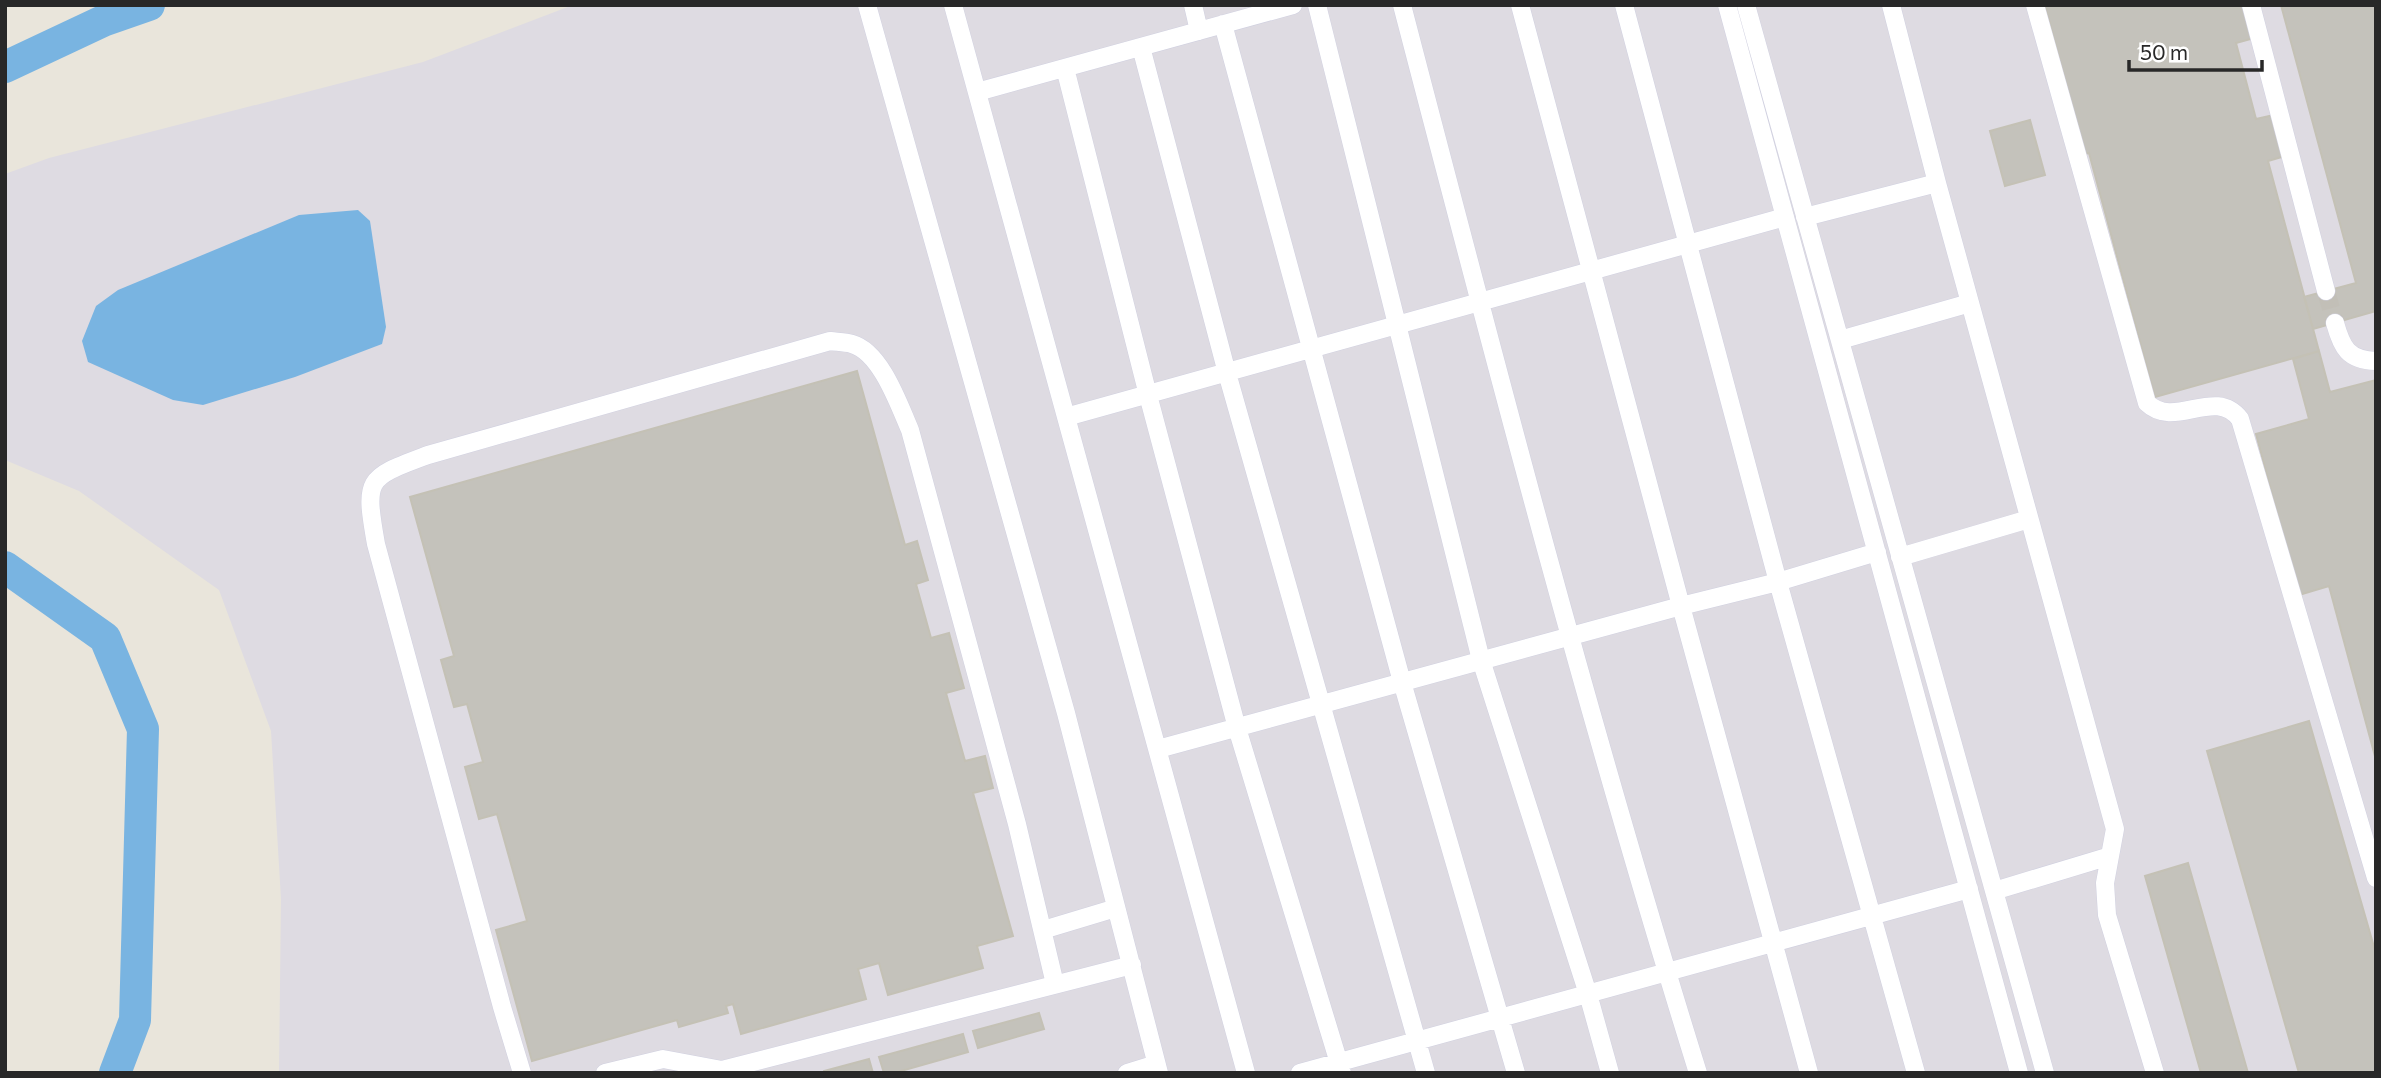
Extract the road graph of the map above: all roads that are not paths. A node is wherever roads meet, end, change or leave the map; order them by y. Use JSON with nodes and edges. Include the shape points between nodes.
{"nodes":[{"id":1,"x":867,"y":5,"type":"edge"},
{"id":2,"x":953,"y":5,"type":"edge"},
{"id":3,"x":1193,"y":5,"type":"edge"},
{"id":4,"x":1293,"y":5,"type":"edge"},
{"id":5,"x":1317,"y":5,"type":"edge"},
{"id":6,"x":1402,"y":5,"type":"edge"},
{"id":7,"x":1520,"y":5,"type":"edge"},
{"id":8,"x":1624,"y":5,"type":"edge"},
{"id":9,"x":1727,"y":5,"type":"edge"},
{"id":10,"x":1746,"y":5,"type":"edge"},
{"id":11,"x":1891,"y":5,"type":"edge"},
{"id":12,"x":2035,"y":5,"type":"edge"},
{"id":13,"x":2251,"y":5,"type":"edge"},
{"id":14,"x":1223,"y":24,"type":"junction"},
{"id":15,"x":1199,"y":31,"type":"junction"},
{"id":16,"x":1141,"y":47,"type":"junction"},
{"id":17,"x":1065,"y":68,"type":"junction"},
{"id":18,"x":977,"y":92,"type":"junction"},
{"id":19,"x":1937,"y":183,"type":"junction"},
{"id":20,"x":1805,"y":216,"type":"junction"},
{"id":21,"x":1785,"y":217,"type":"junction"},
{"id":22,"x":1687,"y":245,"type":"junction"},
{"id":23,"x":1591,"y":272,"type":"junction"},
{"id":24,"x":2326,"y":291,"type":"tunnel mouth"},
{"id":25,"x":1480,"y":303,"type":"junction"},
{"id":26,"x":1970,"y":303,"type":"junction"},
{"id":27,"x":2335,"y":323,"type":"tunnel mouth"},
{"id":28,"x":1398,"y":326,"type":"junction"},
{"id":29,"x":1840,"y":340,"type":"junction"},
{"id":30,"x":1313,"y":349,"type":"junction"},
{"id":31,"x":2376,"y":361,"type":"edge"},
{"id":32,"x":1227,"y":373,"type":"junction"},
{"id":33,"x":1148,"y":395,"type":"junction"},
{"id":34,"x":1066,"y":417,"type":"junction"},
{"id":35,"x":2029,"y":519,"type":"junction"},
{"id":36,"x":1877,"y":552,"type":"junction"},
{"id":37,"x":1900,"y":557,"type":"junction"},
{"id":38,"x":1778,"y":582,"type":"junction"},
{"id":39,"x":1681,"y":606,"type":"junction"},
{"id":40,"x":1571,"y":636,"type":"junction"},
{"id":41,"x":1481,"y":660,"type":"junction"},
{"id":42,"x":1402,"y":682,"type":"junction"},
{"id":43,"x":1319,"y":704,"type":"junction"},
{"id":44,"x":1237,"y":727,"type":"junction"},
{"id":45,"x":1158,"y":749,"type":"junction"},
{"id":46,"x":2110,"y":856,"type":"junction"},
{"id":47,"x":2376,"y":877,"type":"edge"},
{"id":48,"x":1969,"y":889,"type":"junction"},
{"id":49,"x":1994,"y":891,"type":"junction"},
{"id":50,"x":1116,"y":908,"type":"junction"},
{"id":51,"x":1870,"y":916,"type":"junction"},
{"id":52,"x":1043,"y":930,"type":"junction"},
{"id":53,"x":1774,"y":943,"type":"junction"},
{"id":54,"x":1132,"y":965,"type":"junction"},
{"id":55,"x":1667,"y":972,"type":"junction"},
{"id":56,"x":1055,"y":984,"type":"junction"},
{"id":57,"x":1588,"y":994,"type":"junction"},
{"id":58,"x":1500,"y":1018,"type":"junction"},
{"id":59,"x":1417,"y":1041,"type":"junction"},
{"id":60,"x":1157,"y":1068,"type":"edge"},
{"id":61,"x":1340,"y":1068,"type":"edge"},
{"id":62,"x":523,"y":1073,"type":"edge"},
{"id":63,"x":605,"y":1073,"type":"edge"},
{"id":64,"x":1127,"y":1073,"type":"edge"},
{"id":65,"x":1246,"y":1073,"type":"edge"},
{"id":66,"x":1300,"y":1073,"type":"edge"},
{"id":67,"x":1426,"y":1073,"type":"edge"},
{"id":68,"x":1516,"y":1073,"type":"edge"},
{"id":69,"x":1610,"y":1073,"type":"edge"},
{"id":70,"x":1698,"y":1073,"type":"edge"},
{"id":71,"x":1809,"y":1073,"type":"edge"},
{"id":72,"x":1916,"y":1073,"type":"edge"},
{"id":73,"x":2019,"y":1073,"type":"edge"},
{"id":74,"x":2045,"y":1073,"type":"edge"},
{"id":75,"x":2155,"y":1073,"type":"edge"}],
"edges":[{"from":1,"to":50,"type":"lane","via":[[1066,713]]},
{"from":2,"to":18,"type":"lane"},
{"from":3,"to":15,"type":"lane"},
{"from":4,"to":14,"type":"lane"},
{"from":5,"to":28,"type":"lane"},
{"from":6,"to":25,"type":"lane"},
{"from":7,"to":23,"type":"lane"},
{"from":8,"to":22,"type":"lane"},
{"from":9,"to":21,"type":"lane"},
{"from":10,"to":20,"type":"lane"},
{"from":11,"to":19,"type":"lane"},
{"from":12,"to":47,"type":"lane","via":[[2147,403],[2170,414],[2220,406],[2241,419]]},
{"from":13,"to":24,"type":"lane"},
{"from":14,"to":15,"type":"lane"},
{"from":14,"to":30,"type":"lane"},
{"from":15,"to":16,"type":"lane"},
{"from":16,"to":17,"type":"lane"},
{"from":16,"to":32,"type":"lane"},
{"from":17,"to":18,"type":"lane"},
{"from":17,"to":33,"type":"lane"},
{"from":18,"to":34,"type":"lane"},
{"from":19,"to":20,"type":"lane"},
{"from":19,"to":26,"type":"lane"},
{"from":20,"to":29,"type":"lane"},
{"from":21,"to":22,"type":"lane"},
{"from":21,"to":36,"type":"lane"},
{"from":22,"to":23,"type":"lane"},
{"from":22,"to":38,"type":"lane"},
{"from":23,"to":25,"type":"lane"},
{"from":23,"to":39,"type":"lane"},
{"from":25,"to":28,"type":"lane"},
{"from":25,"to":40,"type":"lane"},
{"from":26,"to":29,"type":"lane"},
{"from":26,"to":35,"type":"lane"},
{"from":27,"to":31,"type":"lane","via":[[2346,351]]},
{"from":28,"to":30,"type":"lane"},
{"from":28,"to":41,"type":"lane"},
{"from":29,"to":37,"type":"lane"},
{"from":30,"to":32,"type":"lane"},
{"from":30,"to":42,"type":"lane"},
{"from":32,"to":33,"type":"lane"},
{"from":32,"to":43,"type":"lane"},
{"from":33,"to":34,"type":"lane"},
{"from":33,"to":44,"type":"lane"},
{"from":34,"to":45,"type":"lane"},
{"from":35,"to":37,"type":"lane"},
{"from":35,"to":46,"type":"lane","via":[[2115,829]]},
{"from":36,"to":38,"type":"lane"},
{"from":36,"to":48,"type":"lane"},
{"from":37,"to":49,"type":"lane"},
{"from":38,"to":39,"type":"lane"},
{"from":38,"to":51,"type":"lane"},
{"from":39,"to":40,"type":"lane"},
{"from":39,"to":53,"type":"lane"},
{"from":40,"to":41,"type":"lane"},
{"from":40,"to":55,"type":"lane"},
{"from":41,"to":42,"type":"lane"},
{"from":41,"to":57,"type":"lane"},
{"from":42,"to":43,"type":"lane"},
{"from":42,"to":58,"type":"lane"},
{"from":43,"to":44,"type":"lane"},
{"from":43,"to":59,"type":"lane"},
{"from":44,"to":45,"type":"lane"},
{"from":44,"to":61,"type":"lane"},
{"from":45,"to":65,"type":"lane"},
{"from":46,"to":49,"type":"lane"},
{"from":46,"to":75,"type":"lane","via":[[2105,883],[2107,915]]},
{"from":48,"to":51,"type":"lane"},
{"from":48,"to":73,"type":"lane"},
{"from":49,"to":74,"type":"lane"},
{"from":50,"to":52,"type":"lane"},
{"from":50,"to":54,"type":"lane"},
{"from":51,"to":53,"type":"lane"},
{"from":51,"to":72,"type":"lane"},
{"from":52,"to":56,"type":"lane"},
{"from":52,"to":62,"type":"lane","via":[[911,430],[874,359],[854,344],[830,341],[428,455],[383,472],[371,489],[376,544]]},
{"from":53,"to":55,"type":"lane"},
{"from":53,"to":71,"type":"lane"},
{"from":54,"to":56,"type":"lane"},
{"from":54,"to":60,"type":"lane"},
{"from":55,"to":57,"type":"lane"},
{"from":55,"to":70,"type":"lane"},
{"from":56,"to":63,"type":"lane","via":[[722,1070],[663,1059]]},
{"from":57,"to":58,"type":"lane"},
{"from":57,"to":69,"type":"lane"},
{"from":58,"to":59,"type":"lane"},
{"from":58,"to":68,"type":"lane"},
{"from":59,"to":61,"type":"lane"},
{"from":59,"to":67,"type":"lane"},
{"from":60,"to":64,"type":"lane"},
{"from":61,"to":66,"type":"lane"}]}
